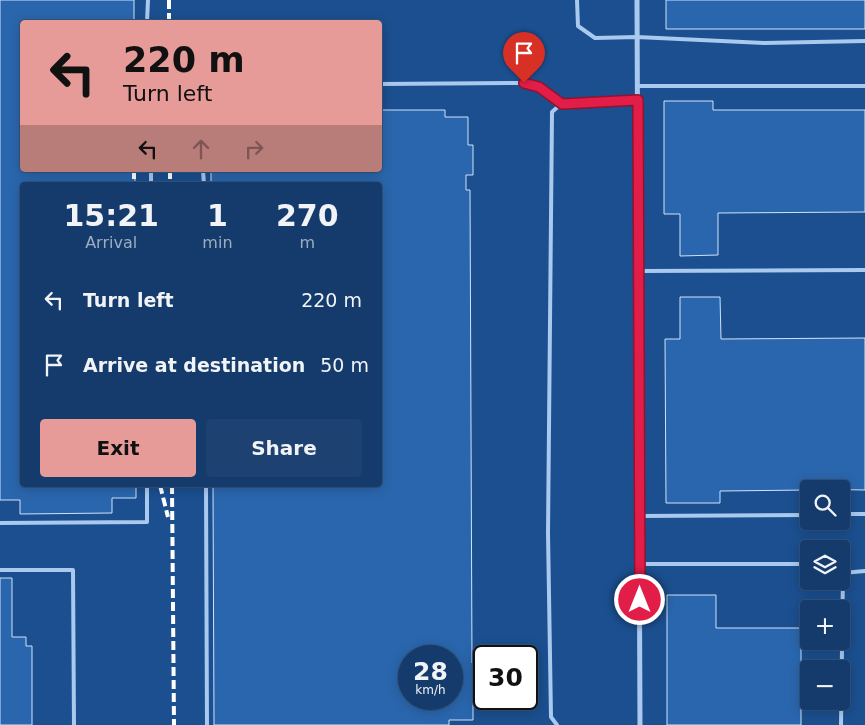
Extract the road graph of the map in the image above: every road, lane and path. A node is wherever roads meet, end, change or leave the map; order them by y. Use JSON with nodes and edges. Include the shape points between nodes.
{"nodes":[{"id":1,"x":148,"y":0,"type":"edge"},
{"id":2,"x":577,"y":0,"type":"edge"},
{"id":3,"x":637,"y":0,"type":"edge"},
{"id":4,"x":147,"y":20,"type":"edge"},
{"id":5,"x":637,"y":37,"type":"junction"},
{"id":6,"x":865,"y":41,"type":"edge"},
{"id":7,"x":382,"y":84,"type":"edge"},
{"id":8,"x":637,"y":86,"type":"junction"},
{"id":9,"x":865,"y":86,"type":"edge"},
{"id":10,"x":638,"y":100,"type":"junction"},
{"id":11,"x":562,"y":104,"type":"junction"},
{"id":12,"x":865,"y":270,"type":"edge"},
{"id":13,"x":638,"y":271,"type":"junction"},
{"id":14,"x":147,"y":487,"type":"edge"},
{"id":15,"x":206,"y":487,"type":"edge"},
{"id":16,"x":850,"y":514,"type":"edge"},
{"id":17,"x":865,"y":514,"type":"edge"},
{"id":18,"x":800,"y":515,"type":"edge"},
{"id":19,"x":640,"y":516,"type":"junction"},
{"id":20,"x":0,"y":522,"type":"edge"},
{"id":21,"x":640,"y":564,"type":"junction"},
{"id":22,"x":800,"y":564,"type":"edge"},
{"id":23,"x":0,"y":570,"type":"edge"},
{"id":24,"x":865,"y":571,"type":"edge"},
{"id":25,"x":74,"y":725,"type":"edge"},
{"id":26,"x":207,"y":725,"type":"edge"},
{"id":27,"x":557,"y":725,"type":"edge"},
{"id":28,"x":640,"y":725,"type":"edge"},
{"id":29,"x":841,"y":725,"type":"edge"}],
"edges":[{"from":1,"to":4,"type":"lane"},
{"from":2,"to":5,"type":"lane","via":[[578,26],[595,38]]},
{"from":3,"to":5,"type":"street"},
{"from":5,"to":6,"type":"lane","via":[[764,42]]},
{"from":5,"to":8,"type":"street"},
{"from":7,"to":11,"type":"lane","via":[[524,83],[539,87]]},
{"from":8,"to":9,"type":"lane"},
{"from":8,"to":10,"type":"street"},
{"from":10,"to":11,"type":"lane"},
{"from":10,"to":13,"type":"street"},
{"from":11,"to":27,"type":"lane","via":[[552,112],[548,533],[551,717]]},
{"from":12,"to":13,"type":"lane"},
{"from":13,"to":19,"type":"street"},
{"from":14,"to":20,"type":"lane","via":[[147,522]]},
{"from":15,"to":26,"type":"lane"},
{"from":16,"to":17,"type":"lane"},
{"from":18,"to":19,"type":"lane"},
{"from":19,"to":21,"type":"street"},
{"from":21,"to":22,"type":"lane"},
{"from":21,"to":28,"type":"street"},
{"from":23,"to":25,"type":"lane","via":[[73,570]]},
{"from":24,"to":29,"type":"lane","via":[[843,573]]}]}
